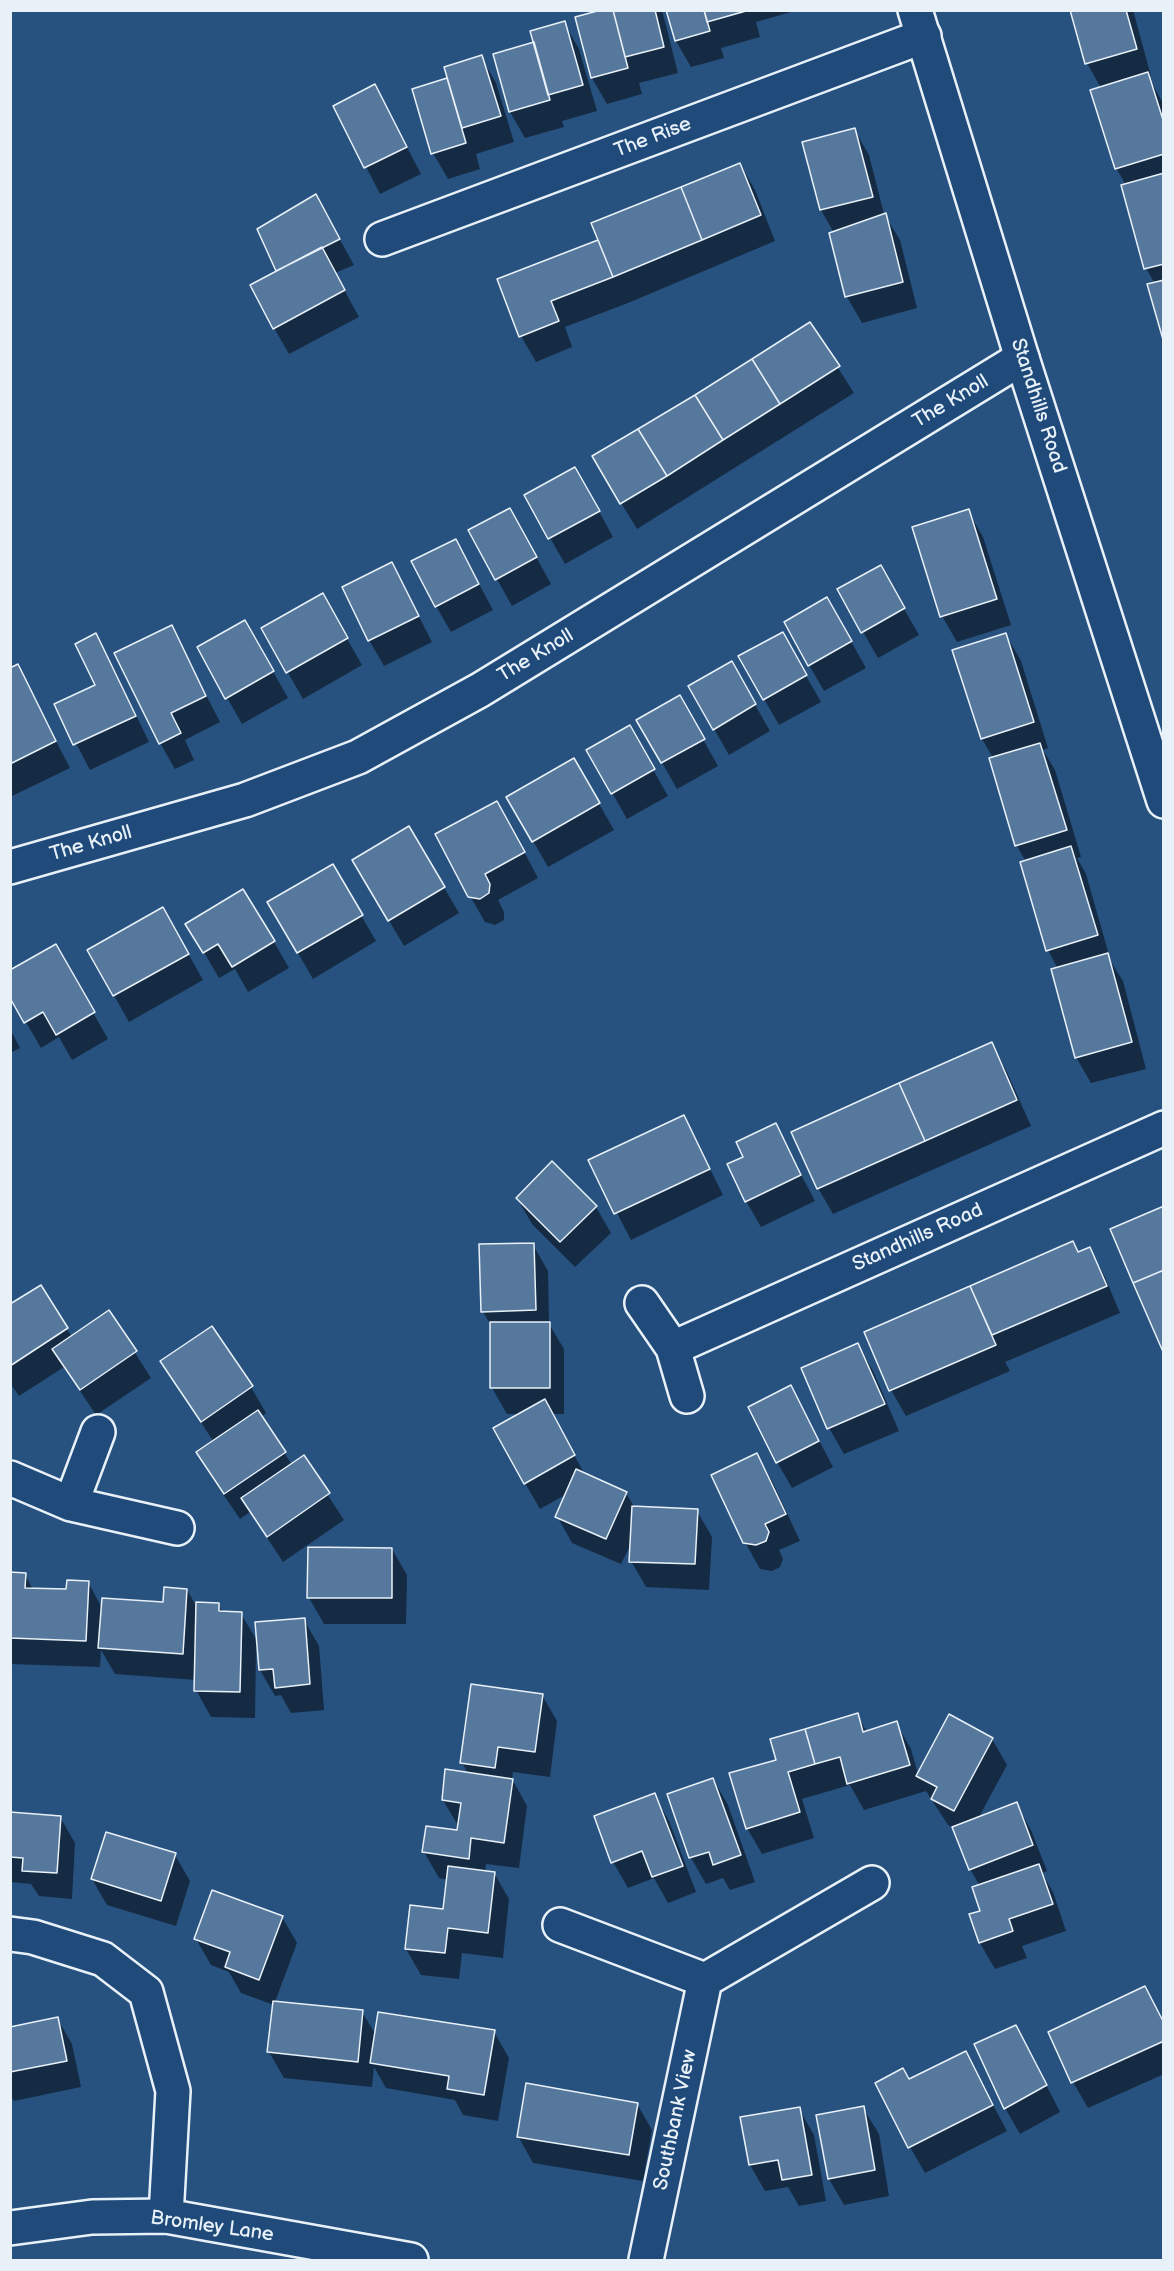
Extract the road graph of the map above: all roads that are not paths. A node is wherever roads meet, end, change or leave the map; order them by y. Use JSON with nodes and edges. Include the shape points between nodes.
{"nodes":[{"id":1,"x":920,"y":23,"type":"edge"},
{"id":2,"x":382,"y":239,"type":"dead end"},
{"id":3,"x":1022,"y":358,"type":"junction"},
{"id":4,"x":1164,"y":801,"type":"edge"},
{"id":5,"x":10,"y":867,"type":"edge"},
{"id":6,"x":1164,"y":1128,"type":"edge"},
{"id":7,"x":642,"y":1303,"type":"dead end"},
{"id":8,"x":673,"y":1348,"type":"junction"},
{"id":9,"x":687,"y":1396,"type":"dead end"},
{"id":10,"x":98,"y":1432,"type":"dead end"},
{"id":11,"x":10,"y":1478,"type":"edge"},
{"id":12,"x":71,"y":1504,"type":"junction"},
{"id":13,"x":177,"y":1528,"type":"dead end"},
{"id":14,"x":872,"y":1883,"type":"dead end"},
{"id":15,"x":560,"y":1925,"type":"dead end"},
{"id":16,"x":10,"y":1934,"type":"edge"},
{"id":17,"x":705,"y":1980,"type":"junction"},
{"id":18,"x":166,"y":2216,"type":"junction"},
{"id":19,"x":10,"y":2228,"type":"edge"},
{"id":20,"x":411,"y":2260,"type":"edge"},
{"id":21,"x":646,"y":2260,"type":"edge"}],
"edges":[{"from":1,"to":2,"type":"street","name":"The Rise"},
{"from":1,"to":3,"type":"street","name":"Standhills Road"},
{"from":3,"to":4,"type":"street","name":"Standhills Road"},
{"from":3,"to":5,"type":"street","name":"The Knoll","via":[[480,690],[358,757],[245,800]]},
{"from":6,"to":8,"type":"street","name":"Standhills Road"},
{"from":7,"to":8,"type":"street"},
{"from":8,"to":9,"type":"street"},
{"from":10,"to":12,"type":"street"},
{"from":11,"to":12,"type":"street"},
{"from":12,"to":13,"type":"street"},
{"from":14,"to":17,"type":"street"},
{"from":15,"to":17,"type":"street"},
{"from":16,"to":18,"type":"street","via":[[33,1937],[103,1959],[146,1992],[173,2091]]},
{"from":17,"to":21,"type":"street","name":"Southbank View"},
{"from":18,"to":19,"type":"street","name":"Bromley Lane","via":[[92,2217]]},
{"from":18,"to":20,"type":"street","name":"Bromley Lane"}]}
